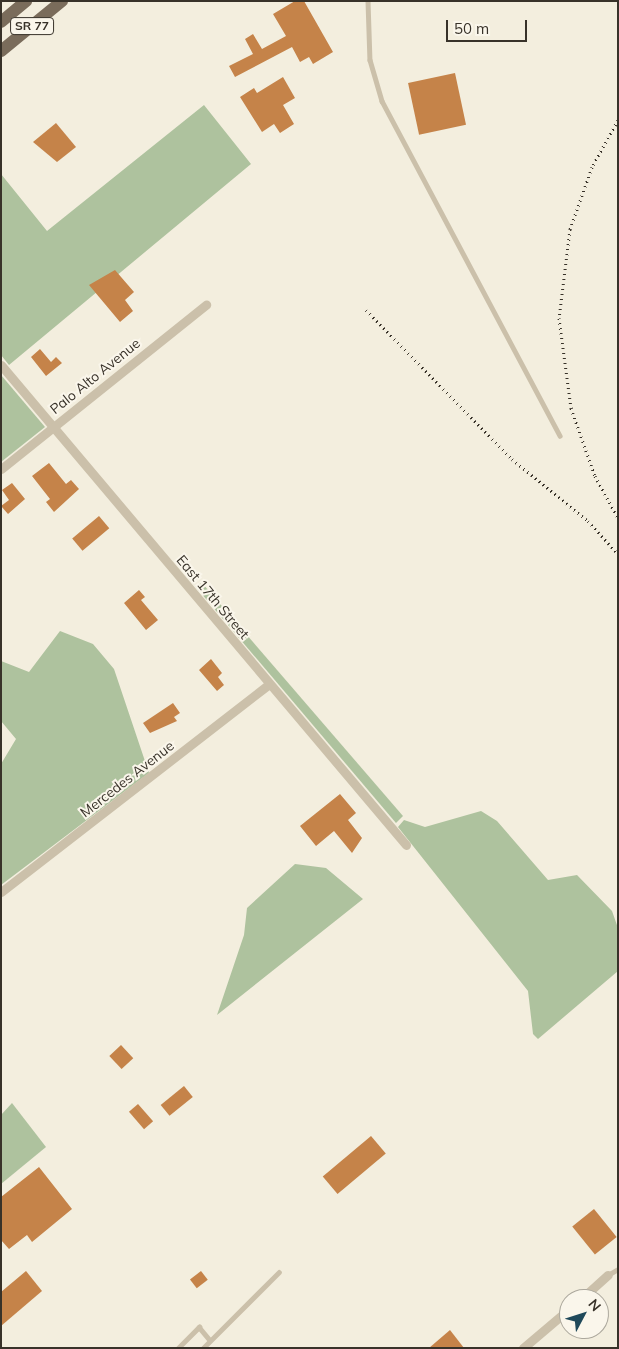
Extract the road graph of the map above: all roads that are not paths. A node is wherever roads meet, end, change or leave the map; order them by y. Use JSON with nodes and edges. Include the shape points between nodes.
{"nodes":[{"id":1,"x":26,"y":1,"type":"edge"},
{"id":2,"x":62,"y":1,"type":"edge"},
{"id":3,"x":368,"y":1,"type":"edge"},
{"id":4,"x":1,"y":22,"type":"edge"},
{"id":5,"x":1,"y":51,"type":"edge"},
{"id":6,"x":206,"y":304,"type":"dead end"},
{"id":7,"x":1,"y":365,"type":"edge"},
{"id":8,"x":53,"y":427,"type":"junction"},
{"id":9,"x":560,"y":436,"type":"dead end"},
{"id":10,"x":1,"y":469,"type":"edge"},
{"id":11,"x":268,"y":685,"type":"junction"},
{"id":12,"x":406,"y":845,"type":"dead end"},
{"id":13,"x":1,"y":892,"type":"edge"},
{"id":14,"x":618,"y":1269,"type":"edge"},
{"id":15,"x":279,"y":1272,"type":"dead end"},
{"id":16,"x":608,"y":1275,"type":"joint"},
{"id":17,"x":592,"y":1289,"type":"edge"},
{"id":18,"x":559,"y":1317,"type":"edge"},
{"id":19,"x":210,"y":1340,"type":"junction"},
{"id":20,"x":178,"y":1348,"type":"edge"},
{"id":21,"x":203,"y":1348,"type":"edge"},
{"id":22,"x":523,"y":1348,"type":"edge"}],
"edges":[{"from":1,"to":4,"type":"main road","number":"SR 77"},
{"from":2,"to":5,"type":"main road","number":"SR 77"},
{"from":3,"to":9,"type":"lane","via":[[370,60],[382,100]]},
{"from":6,"to":8,"type":"street","name":"Palo Alto Avenue"},
{"from":7,"to":8,"type":"street","name":"East 17th Street"},
{"from":8,"to":10,"type":"street","name":"Palo Alto Avenue"},
{"from":8,"to":11,"type":"street","name":"East 17th Street"},
{"from":11,"to":12,"type":"street","name":"East 17th Street"},
{"from":11,"to":13,"type":"street","name":"Mercedes Avenue"},
{"from":14,"to":16,"type":"lane"},
{"from":15,"to":19,"type":"lane"},
{"from":16,"to":17,"type":"street"},
{"from":18,"to":22,"type":"street"},
{"from":19,"to":20,"type":"lane","via":[[199,1327]]},
{"from":19,"to":21,"type":"lane"}]}
